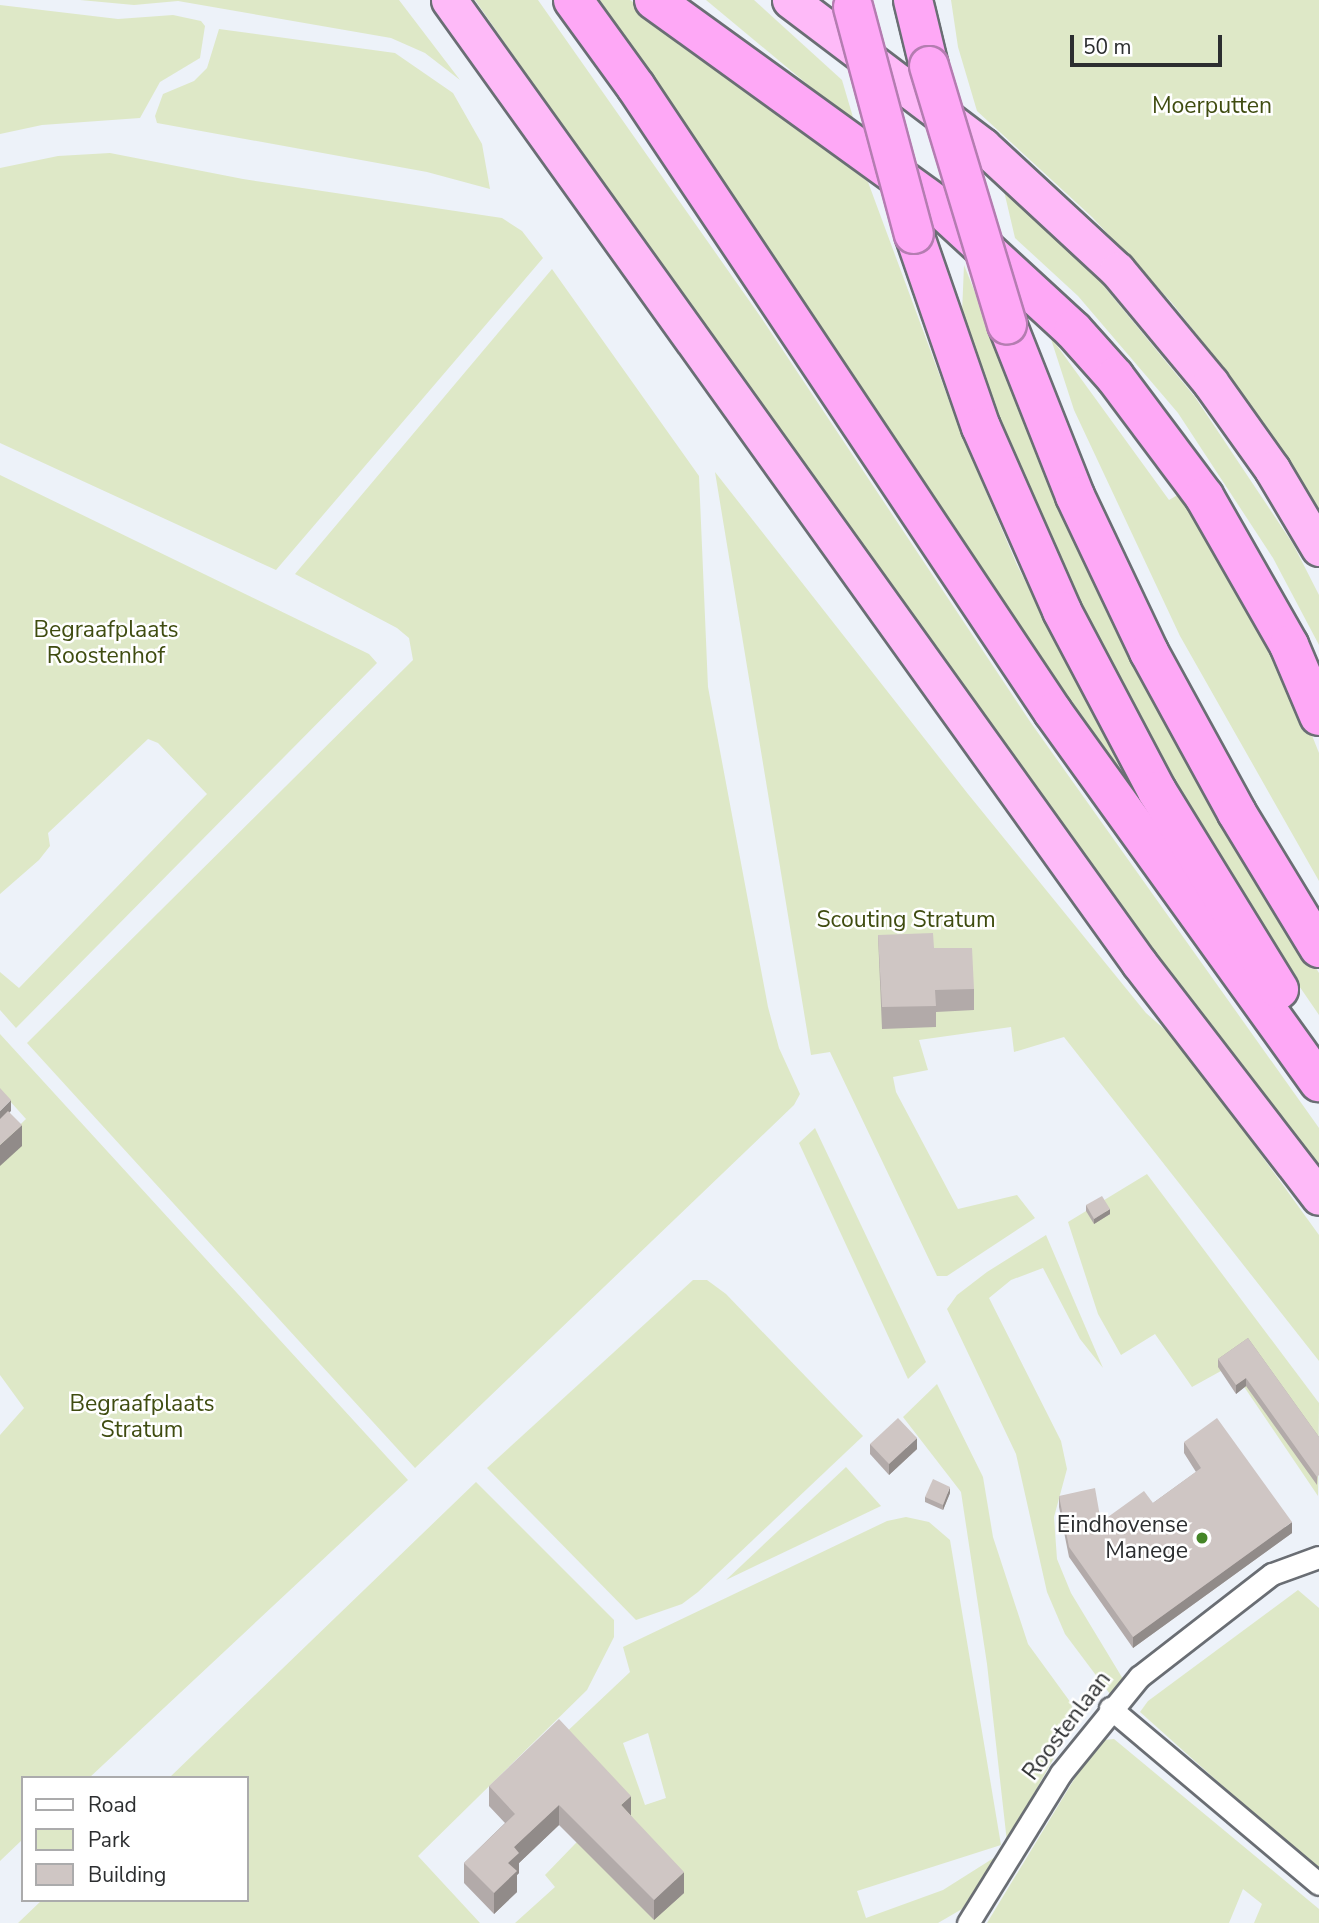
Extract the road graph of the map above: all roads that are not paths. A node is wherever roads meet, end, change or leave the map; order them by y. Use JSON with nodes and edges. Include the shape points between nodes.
{"nodes":[{"id":1,"x":449,"y":0,"type":"edge"},
{"id":2,"x":573,"y":0,"type":"edge"},
{"id":3,"x":654,"y":0,"type":"edge"},
{"id":4,"x":790,"y":0,"type":"edge"},
{"id":5,"x":913,"y":0,"type":"edge"},
{"id":6,"x":852,"y":3,"type":"edge"},
{"id":7,"x":1319,"y":548,"type":"edge"},
{"id":8,"x":1319,"y":716,"type":"edge"},
{"id":9,"x":1319,"y":948,"type":"edge"},
{"id":10,"x":1319,"y":1051,"type":"edge"},
{"id":11,"x":1319,"y":1082,"type":"edge"},
{"id":12,"x":1319,"y":1197,"type":"edge"},
{"id":13,"x":1319,"y":1557,"type":"edge"},
{"id":14,"x":1110,"y":1707,"type":"junction"},
{"id":15,"x":1319,"y":1884,"type":"edge"},
{"id":16,"x":968,"y":1923,"type":"edge"}],
"edges":[{"from":1,"to":12,"type":"highway","via":[[1139,963]]},
{"from":2,"to":11,"type":"highway","via":[[636,87],[1053,712]]},
{"from":3,"to":8,"type":"highway","via":[[936,204],[1073,330],[1115,377],[1204,496],[1289,645]]},
{"from":4,"to":7,"type":"highway","via":[[983,146],[1117,270],[1242,426]]},
{"from":5,"to":9,"type":"highway","bridge":true,"via":[[1007,324],[1070,484],[1149,652],[1237,813]]},
{"from":6,"to":10,"type":"highway","bridge":true,"via":[[914,234],[981,427],[1094,677],[1222,901]]},
{"from":13,"to":14,"type":"street","name":"Roostenlaan","via":[[1272,1574],[1245,1593],[1139,1676]]},
{"from":14,"to":15,"type":"street"},
{"from":14,"to":16,"type":"street","name":"Roostenlaan","via":[[1061,1773]]}]}
